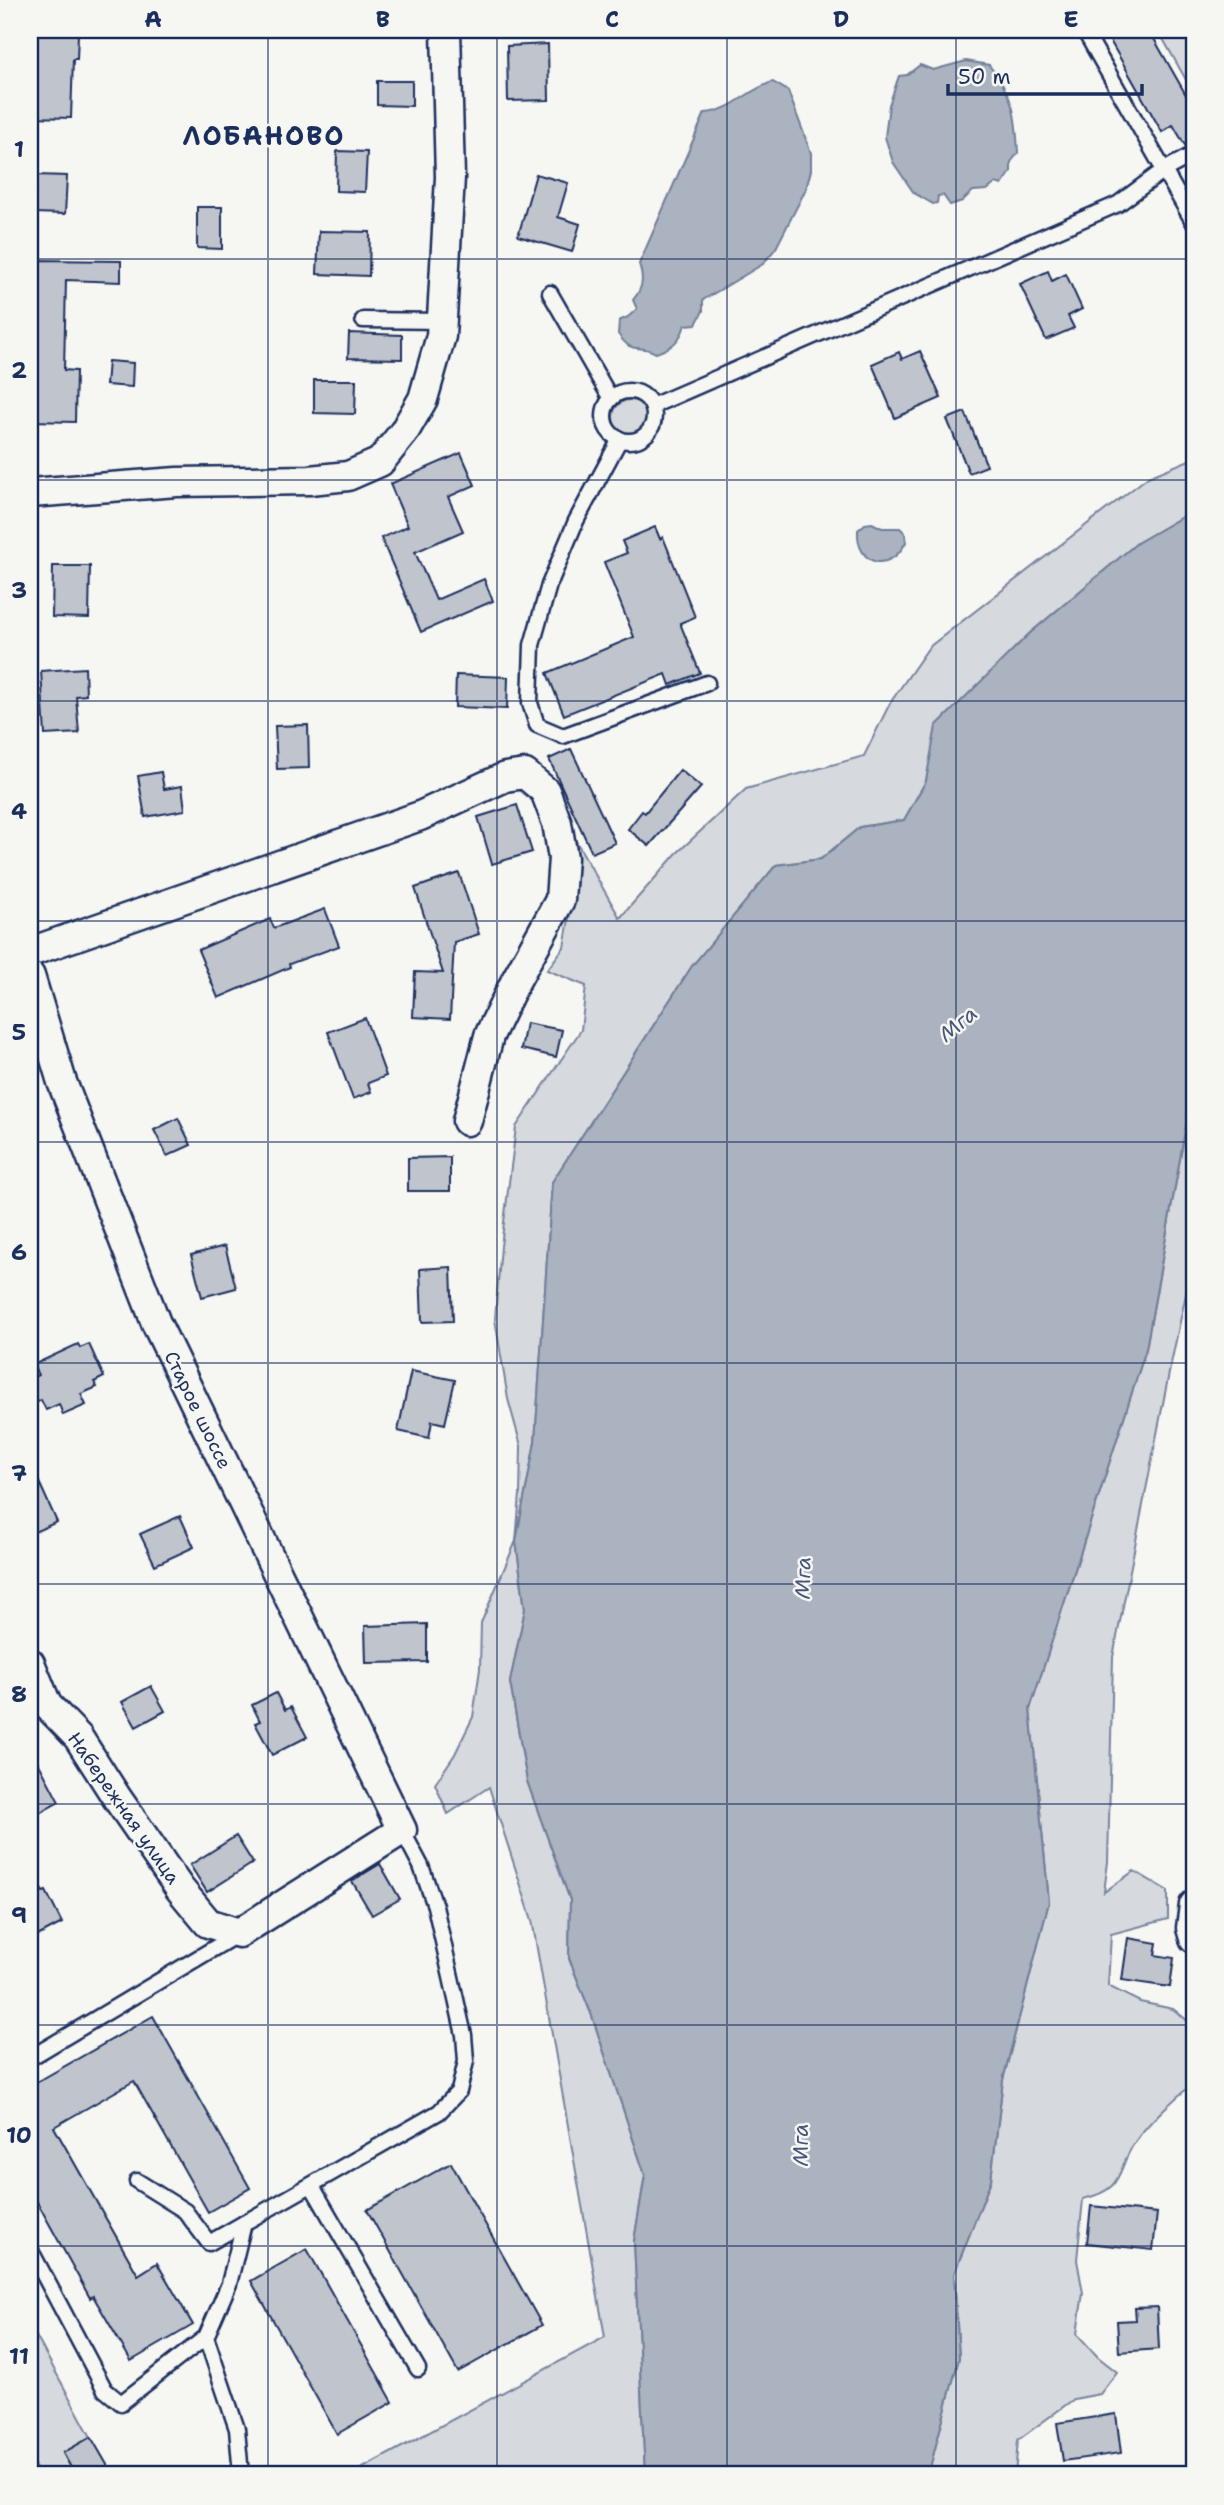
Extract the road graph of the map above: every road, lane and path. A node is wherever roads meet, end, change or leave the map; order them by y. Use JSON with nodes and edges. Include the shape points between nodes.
{"nodes":[{"id":1,"x":446,"y":30,"type":"edge"},
{"id":2,"x":1084,"y":30,"type":"edge"},
{"id":3,"x":1194,"y":154,"type":"edge"},
{"id":4,"x":1164,"y":170,"type":"junction"},
{"id":5,"x":1194,"y":223,"type":"edge"},
{"id":6,"x":550,"y":293,"type":"dead end"},
{"id":7,"x":363,"y":320,"type":"dead end"},
{"id":8,"x":442,"y":321,"type":"junction"},
{"id":9,"x":611,"y":399,"type":"junction"},
{"id":10,"x":652,"y":406,"type":"junction"},
{"id":11,"x":620,"y":439,"type":"junction"},
{"id":12,"x":30,"y":494,"type":"edge"},
{"id":13,"x":707,"y":683,"type":"dead end"},
{"id":14,"x":30,"y":952,"type":"edge"},
{"id":15,"x":30,"y":976,"type":"edge"},
{"id":16,"x":467,"y":1121,"type":"dead end"},
{"id":17,"x":30,"y":1663,"type":"edge"},
{"id":18,"x":402,"y":1830,"type":"junction"},
{"id":19,"x":1194,"y":1905,"type":"edge"},
{"id":20,"x":239,"y":1933,"type":"junction"},
{"id":21,"x":1194,"y":1938,"type":"edge"},
{"id":22,"x":30,"y":2058,"type":"edge"},
{"id":23,"x":136,"y":2181,"type":"dead end"},
{"id":24,"x":312,"y":2186,"type":"junction"},
{"id":25,"x":244,"y":2223,"type":"junction"},
{"id":26,"x":30,"y":2249,"type":"edge"},
{"id":27,"x":206,"y":2337,"type":"junction"},
{"id":28,"x":418,"y":2370,"type":"dead end"},
{"id":29,"x":241,"y":2475,"type":"edge"}],
"edges":[{"from":1,"to":8,"type":"street","via":[[450,177]]},
{"from":2,"to":4,"type":"lane"},
{"from":3,"to":4,"type":"lane"},
{"from":4,"to":5,"type":"lane"},
{"from":4,"to":10,"type":"lane","via":[[1118,204]]},
{"from":6,"to":9,"type":"lane"},
{"from":7,"to":8,"type":"lane"},
{"from":8,"to":12,"type":"street","via":[[423,398],[404,432],[380,461],[348,476],[177,482]]},
{"from":9,"to":10,"type":"lane","via":[[629,391]]},
{"from":9,"to":11,"type":"lane","via":[[604,416],[606,426]]},
{"from":10,"to":11,"type":"lane","via":[[647,434],[629,441]]},
{"from":11,"to":13,"type":"lane","via":[[576,521],[549,586],[532,645],[530,703],[537,725],[563,736]]},
{"from":14,"to":16,"type":"street","via":[[421,816],[505,777],[525,774],[545,791],[557,823],[563,858],[560,900],[489,1036]]},
{"from":15,"to":18,"type":"street","name":"Старое шоссе","via":[[62,1082],[156,1323]]},
{"from":17,"to":20,"type":"street","name":"Набережная улица","via":[[47,1705],[78,1737],[180,1889],[208,1923]]},
{"from":18,"to":20,"type":"street"},
{"from":18,"to":24,"type":"lane","via":[[435,1906],[464,2035],[467,2061],[460,2091],[439,2112]]},
{"from":19,"to":21,"type":"street"},
{"from":20,"to":22,"type":"lane"},
{"from":23,"to":25,"type":"lane","via":[[185,2211],[209,2244]]},
{"from":24,"to":25,"type":"lane"},
{"from":24,"to":28,"type":"lane"},
{"from":25,"to":27,"type":"lane","via":[[229,2284]]},
{"from":26,"to":27,"type":"lane","via":[[105,2390],[121,2403]]},
{"from":27,"to":29,"type":"lane","via":[[237,2429]]}]}
